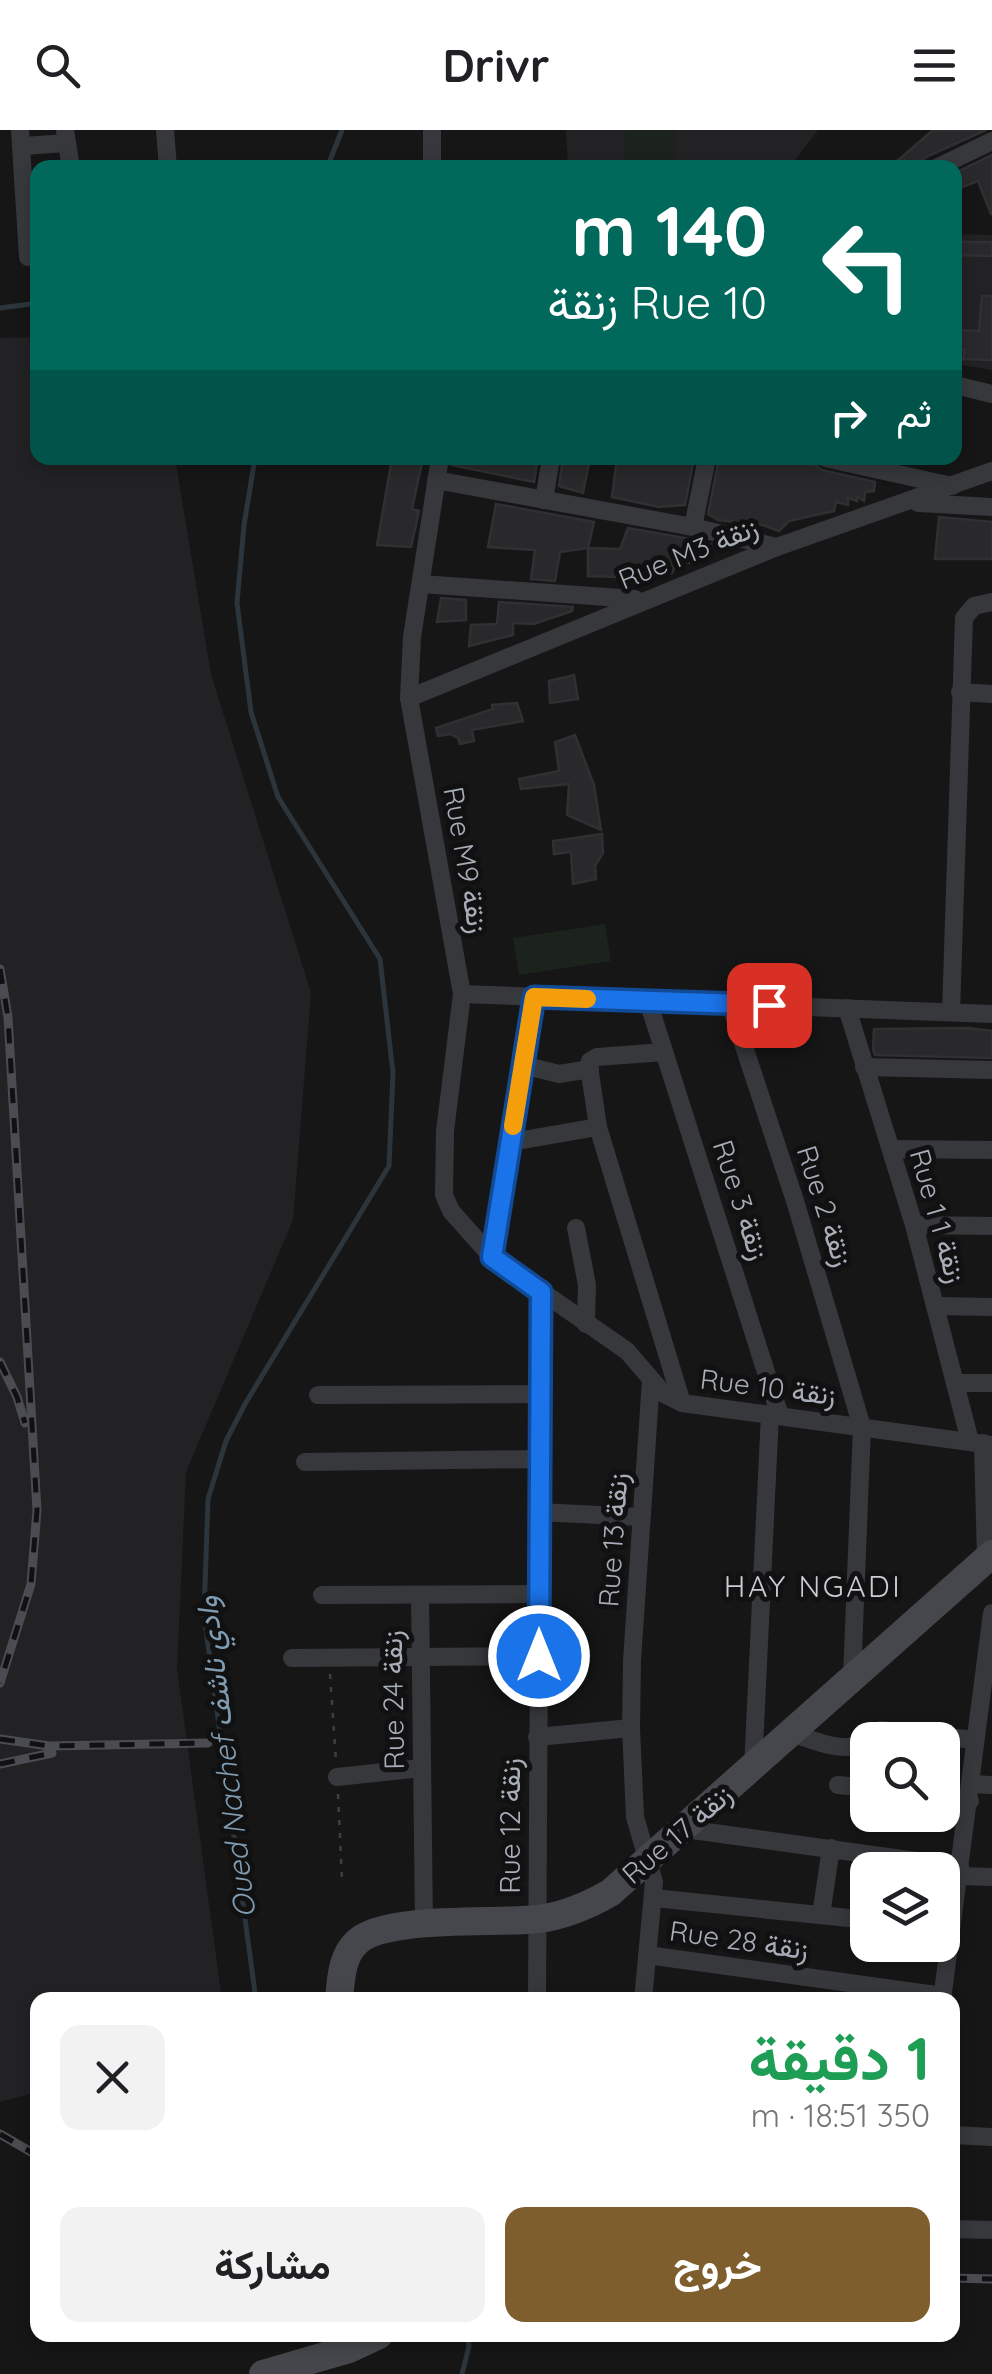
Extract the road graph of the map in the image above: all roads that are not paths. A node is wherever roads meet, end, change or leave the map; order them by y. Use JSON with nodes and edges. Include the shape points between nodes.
{"nodes":[{"id":1,"x":165,"y":130,"type":"edge"},
{"id":2,"x":432,"y":130,"type":"edge"},
{"id":3,"x":66,"y":136,"type":"edge"},
{"id":4,"x":22,"y":138,"type":"edge"},
{"id":5,"x":992,"y":140,"type":"edge"},
{"id":6,"x":167,"y":160,"type":"edge"},
{"id":7,"x":432,"y":160,"type":"edge"},
{"id":8,"x":952,"y":160,"type":"edge"},
{"id":9,"x":28,"y":257,"type":"dead end"},
{"id":10,"x":962,"y":388,"type":"edge"},
{"id":11,"x":992,"y":394,"type":"edge"},
{"id":12,"x":439,"y":465,"type":"edge"},
{"id":13,"x":550,"y":465,"type":"edge"},
{"id":14,"x":706,"y":465,"type":"edge"},
{"id":15,"x":857,"y":465,"type":"edge"},
{"id":16,"x":992,"y":471,"type":"edge"},
{"id":17,"x":436,"y":480,"type":"junction"},
{"id":18,"x":952,"y":486,"type":"junction"},
{"id":19,"x":544,"y":500,"type":"junction"},
{"id":20,"x":906,"y":502,"type":"junction"},
{"id":21,"x":992,"y":507,"type":"edge"},
{"id":22,"x":693,"y":527,"type":"junction"},
{"id":23,"x":776,"y":547,"type":"junction"},
{"id":24,"x":421,"y":584,"type":"junction"},
{"id":25,"x":642,"y":600,"type":"junction"},
{"id":26,"x":992,"y":602,"type":"edge"},
{"id":27,"x":960,"y":692,"type":"junction"},
{"id":28,"x":992,"y":694,"type":"edge"},
{"id":29,"x":409,"y":698,"type":"junction"},
{"id":30,"x":462,"y":994,"type":"junction"},
{"id":31,"x":534,"y":997,"type":"junction"},
{"id":32,"x":648,"y":1001,"type":"junction"},
{"id":33,"x":730,"y":1004,"type":"junction"},
{"id":34,"x":847,"y":1008,"type":"junction"},
{"id":35,"x":950,"y":1012,"type":"junction"},
{"id":36,"x":992,"y":1014,"type":"edge"},
{"id":37,"x":664,"y":1052,"type":"junction"},
{"id":38,"x":523,"y":1066,"type":"junction"},
{"id":39,"x":864,"y":1067,"type":"junction"},
{"id":40,"x":590,"y":1069,"type":"junction"},
{"id":41,"x":992,"y":1070,"type":"edge"},
{"id":42,"x":598,"y":1126,"type":"junction"},
{"id":43,"x":510,"y":1142,"type":"junction"},
{"id":44,"x":891,"y":1148,"type":"junction"},
{"id":45,"x":992,"y":1150,"type":"edge"},
{"id":46,"x":914,"y":1224,"type":"junction"},
{"id":47,"x":992,"y":1226,"type":"edge"},
{"id":48,"x":576,"y":1228,"type":"dead end"},
{"id":49,"x":492,"y":1257,"type":"junction"},
{"id":50,"x":541,"y":1292,"type":"junction"},
{"id":51,"x":936,"y":1306,"type":"junction"},
{"id":52,"x":992,"y":1307,"type":"edge"},
{"id":53,"x":586,"y":1324,"type":"junction"},
{"id":54,"x":651,"y":1380,"type":"junction"},
{"id":55,"x":992,"y":1382,"type":"edge"},
{"id":56,"x":956,"y":1383,"type":"junction"},
{"id":57,"x":541,"y":1394,"type":"junction"},
{"id":58,"x":318,"y":1395,"type":"dead end"},
{"id":59,"x":682,"y":1403,"type":"junction"},
{"id":60,"x":775,"y":1415,"type":"junction"},
{"id":61,"x":862,"y":1427,"type":"junction"},
{"id":62,"x":982,"y":1443,"type":"edge"},
{"id":63,"x":538,"y":1459,"type":"junction"},
{"id":64,"x":304,"y":1462,"type":"dead end"},
{"id":65,"x":538,"y":1512,"type":"junction"},
{"id":66,"x":641,"y":1516,"type":"junction"},
{"id":67,"x":989,"y":1557,"type":"edge"},
{"id":68,"x":322,"y":1594,"type":"dead end"},
{"id":69,"x":539,"y":1594,"type":"junction"},
{"id":70,"x":420,"y":1596,"type":"junction"},
{"id":71,"x":992,"y":1616,"type":"edge"},
{"id":72,"x":539,"y":1656,"type":"junction"},
{"id":73,"x":292,"y":1658,"type":"dead end"},
{"id":74,"x":420,"y":1658,"type":"junction"},
{"id":75,"x":852,"y":1676,"type":"junction"},
{"id":76,"x":986,"y":1702,"type":"edge"},
{"id":77,"x":632,"y":1728,"type":"junction"},
{"id":78,"x":791,"y":1733,"type":"junction"},
{"id":79,"x":538,"y":1737,"type":"junction"},
{"id":80,"x":975,"y":1740,"type":"junction"},
{"id":81,"x":422,"y":1768,"type":"junction"},
{"id":82,"x":753,"y":1768,"type":"junction"},
{"id":83,"x":337,"y":1777,"type":"dead end"},
{"id":84,"x":992,"y":1785,"type":"edge"},
{"id":85,"x":838,"y":1786,"type":"dead end"},
{"id":86,"x":850,"y":1787,"type":"edge"},
{"id":87,"x":970,"y":1793,"type":"junction"},
{"id":88,"x":960,"y":1795,"type":"edge"},
{"id":89,"x":684,"y":1828,"type":"junction"},
{"id":90,"x":831,"y":1848,"type":"junction"},
{"id":91,"x":853,"y":1852,"type":"edge"},
{"id":92,"x":650,"y":1860,"type":"junction"},
{"id":93,"x":960,"y":1864,"type":"edge"},
{"id":94,"x":960,"y":1871,"type":"edge"},
{"id":95,"x":992,"y":1877,"type":"edge"},
{"id":96,"x":654,"y":1898,"type":"junction"},
{"id":97,"x":820,"y":1915,"type":"junction"},
{"id":98,"x":850,"y":1918,"type":"edge"},
{"id":99,"x":538,"y":1919,"type":"junction"},
{"id":100,"x":424,"y":1924,"type":"junction"},
{"id":101,"x":647,"y":1955,"type":"junction"},
{"id":102,"x":946,"y":1962,"type":"edge"},
{"id":103,"x":340,"y":1992,"type":"edge"},
{"id":104,"x":537,"y":1992,"type":"edge"},
{"id":105,"x":643,"y":1992,"type":"edge"},
{"id":106,"x":902,"y":1992,"type":"edge"},
{"id":107,"x":943,"y":1992,"type":"edge"},
{"id":108,"x":960,"y":2136,"type":"edge"},
{"id":109,"x":992,"y":2137,"type":"edge"},
{"id":110,"x":960,"y":2230,"type":"edge"},
{"id":111,"x":992,"y":2230,"type":"edge"},
{"id":112,"x":364,"y":2342,"type":"edge"},
{"id":113,"x":263,"y":2374,"type":"edge"}],
"edges":[{"from":1,"to":6,"type":"street"},
{"from":2,"to":7,"type":"street"},
{"from":3,"to":4,"type":"street"},
{"from":4,"to":9,"type":"street"},
{"from":5,"to":8,"type":"street"},
{"from":10,"to":11,"type":"street"},
{"from":12,"to":17,"type":"street","name":"Rue M9 زنقة"},
{"from":13,"to":19,"type":"street"},
{"from":14,"to":22,"type":"street"},
{"from":15,"to":18,"type":"street"},
{"from":16,"to":18,"type":"street","name":"Rue M3 زنقة"},
{"from":17,"to":19,"type":"street"},
{"from":17,"to":24,"type":"street","name":"Rue M9 زنقة"},
{"from":18,"to":20,"type":"street","name":"Rue M3 زنقة"},
{"from":19,"to":22,"type":"street"},
{"from":20,"to":21,"type":"street"},
{"from":20,"to":23,"type":"street","name":"Rue M3 زنقة"},
{"from":22,"to":23,"type":"street"},
{"from":23,"to":25,"type":"street","name":"Rue M3 زنقة"},
{"from":24,"to":25,"type":"street"},
{"from":24,"to":29,"type":"street","name":"Rue M9 زنقة"},
{"from":25,"to":29,"type":"street","name":"Rue M3 زنقة"},
{"from":26,"to":27,"type":"street","via":[[974,606],[964,618]]},
{"from":27,"to":28,"type":"street"},
{"from":27,"to":35,"type":"street"},
{"from":29,"to":30,"type":"street","name":"Rue M9 زنقة"},
{"from":30,"to":31,"type":"street"},
{"from":30,"to":49,"type":"street","name":"Rue M9 زنقة","via":[[442,1177],[450,1211]]},
{"from":31,"to":32,"type":"street"},
{"from":31,"to":38,"type":"street"},
{"from":32,"to":33,"type":"street"},
{"from":32,"to":37,"type":"street","name":"Rue 3 زنقة"},
{"from":33,"to":34,"type":"street"},
{"from":33,"to":61,"type":"street","name":"Rue 2 زنقة"},
{"from":34,"to":35,"type":"street"},
{"from":34,"to":39,"type":"street","name":"Rue 1 زنقة 1"},
{"from":35,"to":36,"type":"street"},
{"from":37,"to":40,"type":"street","via":[[597,1057]]},
{"from":37,"to":60,"type":"street","name":"Rue 3 زنقة"},
{"from":38,"to":40,"type":"street","via":[[559,1074]]},
{"from":38,"to":43,"type":"street"},
{"from":39,"to":41,"type":"street"},
{"from":39,"to":44,"type":"street","name":"Rue 1 زنقة 1"},
{"from":40,"to":42,"type":"street"},
{"from":42,"to":43,"type":"street"},
{"from":42,"to":59,"type":"street"},
{"from":43,"to":49,"type":"street"},
{"from":44,"to":45,"type":"street"},
{"from":44,"to":46,"type":"street","name":"Rue 1 زنقة 1"},
{"from":46,"to":47,"type":"street"},
{"from":46,"to":51,"type":"street","name":"Rue 1 زنقة 1"},
{"from":48,"to":53,"type":"street","via":[[587,1284]]},
{"from":49,"to":50,"type":"street","name":"Rue 10 زنقة"},
{"from":50,"to":53,"type":"street","name":"Rue 10 زنقة"},
{"from":50,"to":57,"type":"street","name":"Rue 12 زنقة"},
{"from":51,"to":52,"type":"street"},
{"from":51,"to":56,"type":"street","name":"Rue 1 زنقة 1"},
{"from":53,"to":54,"type":"street","name":"Rue 10 زنقة","via":[[627,1351]]},
{"from":54,"to":59,"type":"street","name":"Rue 10 زنقة"},
{"from":54,"to":66,"type":"street","name":"Rue 13 زنقة"},
{"from":55,"to":56,"type":"street"},
{"from":56,"to":62,"type":"street","name":"Rue 1 زنقة 1"},
{"from":57,"to":58,"type":"street"},
{"from":57,"to":63,"type":"street","name":"Rue 12 زنقة"},
{"from":59,"to":60,"type":"street","name":"Rue 10 زنقة"},
{"from":60,"to":61,"type":"street","name":"Rue 10 زنقة"},
{"from":60,"to":82,"type":"street"},
{"from":61,"to":62,"type":"street","name":"Rue 10 زنقة"},
{"from":61,"to":75,"type":"street","name":"Rue 2 زنقة"},
{"from":62,"to":67,"type":"street","name":"Rue 17 زنقة"},
{"from":63,"to":64,"type":"street"},
{"from":63,"to":65,"type":"street","name":"Rue 12 زنقة"},
{"from":65,"to":66,"type":"street"},
{"from":65,"to":69,"type":"street","name":"Rue 12 زنقة"},
{"from":66,"to":77,"type":"street","name":"Rue 13 زنقة"},
{"from":67,"to":75,"type":"street","name":"Rue 17 زنقة"},
{"from":68,"to":70,"type":"street"},
{"from":69,"to":70,"type":"street","name":"Rue 24 زنقة"},
{"from":69,"to":72,"type":"street","name":"Rue 12 زنقة"},
{"from":70,"to":74,"type":"street","name":"Rue 24 زنقة"},
{"from":71,"to":76,"type":"street"},
{"from":72,"to":74,"type":"street"},
{"from":72,"to":79,"type":"street","name":"Rue 12 زنقة"},
{"from":73,"to":74,"type":"street"},
{"from":74,"to":81,"type":"street","name":"Rue 24 زنقة"},
{"from":75,"to":78,"type":"street","name":"Rue 17 زنقة"},
{"from":76,"to":80,"type":"street"},
{"from":77,"to":79,"type":"street"},
{"from":77,"to":92,"type":"street","name":"Rue 13 زنقة","via":[[633,1802]]},
{"from":78,"to":80,"type":"street","via":[[845,1747],[882,1730]]},
{"from":78,"to":82,"type":"street","name":"Rue 17 زنقة"},
{"from":79,"to":99,"type":"street","name":"Rue 12 زنقة"},
{"from":80,"to":87,"type":"street"},
{"from":81,"to":83,"type":"street"},
{"from":81,"to":100,"type":"street","name":"Rue 24 زنقة"},
{"from":82,"to":89,"type":"street","name":"Rue 17 زنقة"},
{"from":84,"to":87,"type":"street"},
{"from":85,"to":86,"type":"street"},
{"from":87,"to":88,"type":"street"},
{"from":87,"to":93,"type":"street"},
{"from":89,"to":90,"type":"street"},
{"from":89,"to":92,"type":"street","name":"Rue 17 زنقة"},
{"from":90,"to":91,"type":"street"},
{"from":90,"to":97,"type":"street"},
{"from":92,"to":96,"type":"street","name":"Rue 13 زنقة"},
{"from":92,"to":99,"type":"street","name":"Rue 17 زنقة","via":[[598,1900]]},
{"from":94,"to":95,"type":"street"},
{"from":96,"to":97,"type":"street"},
{"from":96,"to":101,"type":"street","name":"Rue 13 زنقة"},
{"from":97,"to":98,"type":"street"},
{"from":99,"to":100,"type":"street","name":"Rue 17 زنقة"},
{"from":99,"to":104,"type":"street","name":"Rue 12 زنقة"},
{"from":100,"to":103,"type":"street","name":"Rue 17 زنقة","via":[[356,1943]]},
{"from":101,"to":105,"type":"street","name":"Rue 13 زنقة"},
{"from":101,"to":106,"type":"street","name":"Rue 28 زنقة"},
{"from":102,"to":107,"type":"street"},
{"from":108,"to":109,"type":"street"},
{"from":110,"to":111,"type":"street"},
{"from":112,"to":113,"type":"street"}]}
